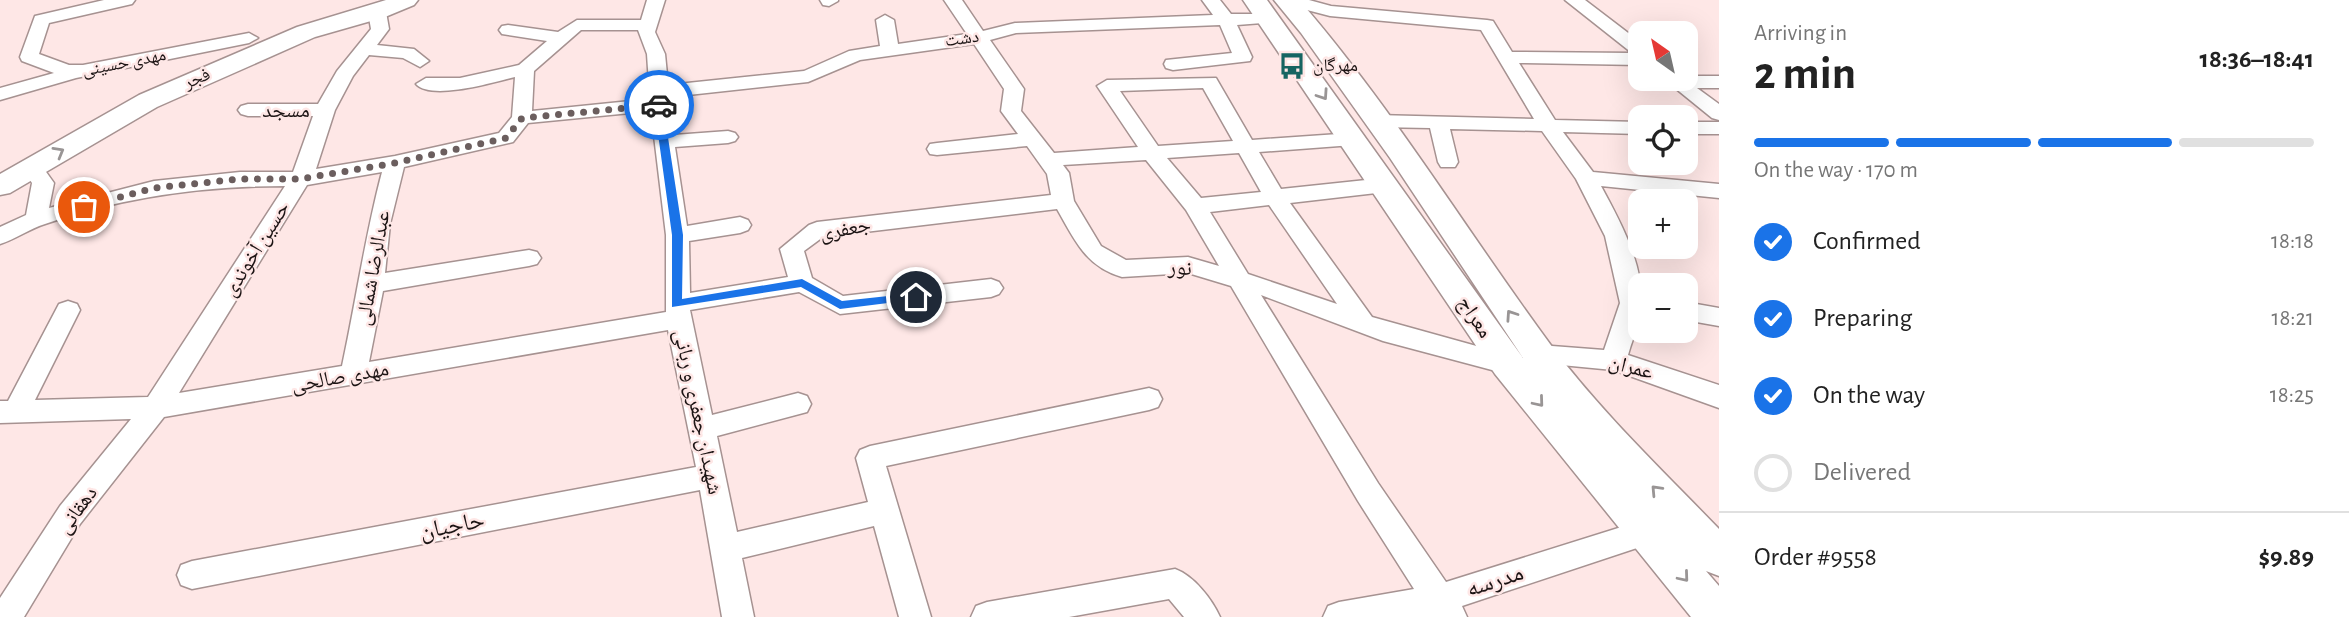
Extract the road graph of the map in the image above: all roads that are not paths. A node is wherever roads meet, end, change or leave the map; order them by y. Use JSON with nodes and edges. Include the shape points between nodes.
{"nodes":[{"id":1,"x":126,"y":0,"type":"edge"},
{"id":2,"x":406,"y":0,"type":"edge"},
{"id":3,"x":656,"y":0,"type":"edge"},
{"id":4,"x":953,"y":0,"type":"edge"},
{"id":5,"x":1211,"y":0,"type":"edge"},
{"id":6,"x":1574,"y":0,"type":"edge"},
{"id":7,"x":1275,"y":5,"type":"edge"},
{"id":8,"x":369,"y":6,"type":"edge"},
{"id":9,"x":885,"y":20,"type":"dead end"},
{"id":10,"x":1227,"y":20,"type":"junction"},
{"id":11,"x":648,"y":25,"type":"junction"},
{"id":12,"x":508,"y":30,"type":"dead end"},
{"id":13,"x":249,"y":38,"type":"junction"},
{"id":14,"x":562,"y":38,"type":"junction"},
{"id":15,"x":978,"y":38,"type":"junction"},
{"id":16,"x":1628,"y":42,"type":"edge"},
{"id":17,"x":365,"y":49,"type":"junction"},
{"id":18,"x":890,"y":49,"type":"junction"},
{"id":19,"x":84,"y":54,"type":"dead end"},
{"id":20,"x":1505,"y":57,"type":"junction"},
{"id":21,"x":1628,"y":59,"type":"edge"},
{"id":22,"x":420,"y":61,"type":"dead end"},
{"id":23,"x":1173,"y":64,"type":"dead end"},
{"id":24,"x":525,"y":69,"type":"junction"},
{"id":25,"x":73,"y":73,"type":"junction"},
{"id":26,"x":1698,"y":81,"type":"edge"},
{"id":27,"x":1719,"y":82,"type":"edge"},
{"id":28,"x":426,"y":85,"type":"dead end"},
{"id":29,"x":1686,"y":91,"type":"edge"},
{"id":30,"x":0,"y":94,"type":"edge"},
{"id":31,"x":660,"y":98,"type":"junction"},
{"id":32,"x":248,"y":110,"type":"dead end"},
{"id":33,"x":325,"y":110,"type":"junction"},
{"id":34,"x":522,"y":118,"type":"junction"},
{"id":35,"x":1439,"y":123,"type":"junction"},
{"id":36,"x":1718,"y":126,"type":"edge"},
{"id":37,"x":1549,"y":127,"type":"junction"},
{"id":38,"x":1698,"y":127,"type":"edge"},
{"id":39,"x":1628,"y":128,"type":"edge"},
{"id":40,"x":1365,"y":130,"type":"junction"},
{"id":41,"x":728,"y":137,"type":"dead end"},
{"id":42,"x":1031,"y":139,"type":"junction"},
{"id":43,"x":664,"y":142,"type":"junction"},
{"id":44,"x":1246,"y":146,"type":"junction"},
{"id":45,"x":937,"y":149,"type":"dead end"},
{"id":46,"x":1152,"y":153,"type":"junction"},
{"id":47,"x":1048,"y":160,"type":"junction"},
{"id":48,"x":1448,"y":162,"type":"dead end"},
{"id":49,"x":395,"y":163,"type":"junction"},
{"id":50,"x":0,"y":166,"type":"edge"},
{"id":51,"x":32,"y":167,"type":"junction"},
{"id":52,"x":1586,"y":178,"type":"junction"},
{"id":53,"x":300,"y":179,"type":"junction"},
{"id":54,"x":1385,"y":185,"type":"junction"},
{"id":55,"x":0,"y":186,"type":"edge"},
{"id":56,"x":1719,"y":191,"type":"edge"},
{"id":57,"x":1275,"y":197,"type":"junction"},
{"id":58,"x":1063,"y":201,"type":"junction"},
{"id":59,"x":1195,"y":206,"type":"junction"},
{"id":60,"x":36,"y":219,"type":"junction"},
{"id":61,"x":740,"y":225,"type":"dead end"},
{"id":62,"x":677,"y":235,"type":"junction"},
{"id":63,"x":0,"y":236,"type":"edge"},
{"id":64,"x":529,"y":258,"type":"dead end"},
{"id":65,"x":1628,"y":277,"type":"edge"},
{"id":66,"x":1237,"y":279,"type":"junction"},
{"id":67,"x":802,"y":283,"type":"junction"},
{"id":68,"x":372,"y":284,"type":"junction"},
{"id":69,"x":991,"y":288,"type":"dead end"},
{"id":70,"x":68,"y":310,"type":"dead end"},
{"id":71,"x":677,"y":311,"type":"junction"},
{"id":72,"x":1698,"y":313,"type":"edge"},
{"id":73,"x":1719,"y":317,"type":"edge"},
{"id":74,"x":1628,"y":323,"type":"edge"},
{"id":75,"x":1364,"y":324,"type":"junction"},
{"id":76,"x":1523,"y":360,"type":"junction"},
{"id":77,"x":1613,"y":360,"type":"junction"},
{"id":78,"x":353,"y":375,"type":"junction"},
{"id":79,"x":1719,"y":397,"type":"edge"},
{"id":80,"x":1149,"y":399,"type":"dead end"},
{"id":81,"x":798,"y":404,"type":"dead end"},
{"id":82,"x":156,"y":408,"type":"junction"},
{"id":83,"x":8,"y":412,"type":"edge"},
{"id":84,"x":701,"y":429,"type":"junction"},
{"id":85,"x":712,"y":476,"type":"junction"},
{"id":86,"x":885,"y":511,"type":"junction"},
{"id":87,"x":1647,"y":532,"type":"junction"},
{"id":88,"x":726,"y":548,"type":"junction"},
{"id":89,"x":1719,"y":557,"type":"edge"},
{"id":90,"x":192,"y":575,"type":"dead end"},
{"id":91,"x":1445,"y":608,"type":"edge"},
{"id":92,"x":6,"y":617,"type":"edge"},
{"id":93,"x":738,"y":617,"type":"edge"},
{"id":94,"x":915,"y":617,"type":"edge"},
{"id":95,"x":987,"y":617,"type":"edge"},
{"id":96,"x":1204,"y":617,"type":"edge"},
{"id":97,"x":1339,"y":617,"type":"edge"},
{"id":98,"x":1718,"y":617,"type":"edge"}],
"edges":[{"from":1,"to":25,"type":"street","via":[[41,20],[29,57]]},
{"from":2,"to":8,"type":"main road","name":"فجر"},
{"from":3,"to":11,"type":"street"},
{"from":4,"to":15,"type":"street","name":"نور"},
{"from":5,"to":10,"type":"street"},
{"from":6,"to":16,"type":"street"},
{"from":7,"to":10,"type":"street","name":"دشت"},
{"from":7,"to":20,"type":"street","name":"دشت","via":[[1487,25]]},
{"from":7,"to":40,"type":"main road","name":"معراج"},
{"from":8,"to":13,"type":"main road"},
{"from":8,"to":17,"type":"street","name":"حسین آخوندی","via":[[380,29]]},
{"from":51,"to":8,"type":"main road","name":"فجر","one_way":true,"via":[[148,100]]},
{"from":9,"to":18,"type":"street"},
{"from":10,"to":15,"type":"street","name":"دشت","via":[[1051,25]]},
{"from":10,"to":23,"type":"street","via":[[1243,57]]},
{"from":11,"to":14,"type":"street","via":[[577,25]]},
{"from":11,"to":31,"type":"street","name":"شهیدان جعفری و ربانی"},
{"from":12,"to":14,"type":"street"},
{"from":13,"to":25,"type":"street","name":"مهدی حسینی"},
{"from":13,"to":50,"type":"main road","via":[[145,78]]},
{"from":14,"to":24,"type":"street"},
{"from":15,"to":18,"type":"street","name":"دشت"},
{"from":15,"to":42,"type":"street","name":"نور","via":[[1014,89],[1011,111]]},
{"from":17,"to":22,"type":"street","via":[[408,53]]},
{"from":17,"to":33,"type":"street","name":"حسین آخوندی"},
{"from":18,"to":31,"type":"street","name":"دشت","via":[[856,55],[808,76]]},
{"from":19,"to":25,"type":"street"},
{"from":20,"to":21,"type":"street"},
{"from":20,"to":37,"type":"street"},
{"from":24,"to":28,"type":"street","via":[[460,84]]},
{"from":24,"to":34,"type":"street"},
{"from":25,"to":30,"type":"street","name":"مهدی حسینی"},
{"from":26,"to":27,"type":"street"},
{"from":29,"to":36,"type":"street"},
{"from":31,"to":34,"type":"street","name":"دشت"},
{"from":31,"to":43,"type":"street","name":"شهیدان جعفری و ربانی"},
{"from":32,"to":33,"type":"street","name":"مسجد"},
{"from":33,"to":53,"type":"street","name":"حسین آخوندی"},
{"from":34,"to":49,"type":"street","via":[[506,138]]},
{"from":35,"to":37,"type":"street"},
{"from":35,"to":40,"type":"street"},
{"from":35,"to":48,"type":"street"},
{"from":36,"to":38,"type":"street"},
{"from":37,"to":39,"type":"street"},
{"from":37,"to":52,"type":"street"},
{"from":40,"to":44,"type":"street"},
{"from":40,"to":54,"type":"main road","name":"معراج"},
{"from":76,"to":40,"type":"main road","name":"معراج","one_way":true},
{"from":41,"to":43,"type":"street"},
{"from":42,"to":45,"type":"street"},
{"from":42,"to":47,"type":"street","name":"نور"},
{"from":43,"to":62,"type":"street","name":"شهیدان جعفری و ربانی"},
{"from":44,"to":46,"type":"street"},
{"from":44,"to":46,"type":"street","via":[[1209,82],[1107,86]]},
{"from":44,"to":57,"type":"street"},
{"from":46,"to":47,"type":"street"},
{"from":46,"to":59,"type":"street"},
{"from":47,"to":58,"type":"street","name":"نور","via":[[1058,173]]},
{"from":49,"to":53,"type":"street"},
{"from":49,"to":68,"type":"street","name":"عبدالرضا شمالی","via":[[379,224]]},
{"from":51,"to":55,"type":"main road","name":"فجر"},
{"from":51,"to":60,"type":"street","via":[[43,183]]},
{"from":52,"to":56,"type":"street"},
{"from":52,"to":65,"type":"street","via":[[1616,236]]},
{"from":53,"to":60,"type":"street","via":[[240,179],[154,188]]},
{"from":53,"to":82,"type":"street","name":"حسین آخوندی"},
{"from":54,"to":57,"type":"street"},
{"from":54,"to":76,"type":"main road","name":"معراج"},
{"from":57,"to":59,"type":"street"},
{"from":57,"to":75,"type":"street"},
{"from":58,"to":66,"type":"street","name":"نور","via":[[1093,252],[1122,269],[1188,265]]},
{"from":58,"to":67,"type":"street","name":"جعفری","via":[[817,230],[792,249]]},
{"from":59,"to":66,"type":"street"},
{"from":60,"to":63,"type":"street"},
{"from":61,"to":62,"type":"street"},
{"from":62,"to":71,"type":"street","name":"شهیدان جعفری و ربانی"},
{"from":64,"to":68,"type":"street"},
{"from":66,"to":75,"type":"street","name":"نور"},
{"from":66,"to":91,"type":"street"},
{"from":67,"to":69,"type":"street","via":[[840,305]]},
{"from":67,"to":71,"type":"street"},
{"from":68,"to":78,"type":"street","name":"عبدالرضا شمالی"},
{"from":70,"to":83,"type":"street"},
{"from":71,"to":78,"type":"street","name":"مهدی صالحی"},
{"from":71,"to":84,"type":"street","name":"شهیدان جعفری و ربانی"},
{"from":72,"to":73,"type":"street"},
{"from":74,"to":77,"type":"street"},
{"from":75,"to":76,"type":"street","name":"نور","via":[[1392,334]]},
{"from":76,"to":77,"type":"street","name":"عمران"},
{"from":76,"to":87,"type":"main road","name":"معراج","one_way":true},
{"from":89,"to":76,"type":"main road","name":"معراج","one_way":true,"via":[[1594,424]]},
{"from":77,"to":79,"type":"street","name":"عمران"},
{"from":78,"to":82,"type":"street","name":"مهدی صالحی"},
{"from":80,"to":86,"type":"street","via":[[870,458]]},
{"from":81,"to":84,"type":"street"},
{"from":82,"to":83,"type":"street","name":"مهدی صالحی"},
{"from":82,"to":92,"type":"street","name":"دهقانی","via":[[70,515]]},
{"from":84,"to":85,"type":"street","name":"شهیدان جعفری و ربانی"},
{"from":85,"to":88,"type":"street","name":"شهیدان جعفری و ربانی"},
{"from":85,"to":90,"type":"street","name":"حاجیان"},
{"from":86,"to":88,"type":"street"},
{"from":86,"to":94,"type":"street"},
{"from":87,"to":91,"type":"street","name":"مدرسه"},
{"from":87,"to":98,"type":"main road","name":"معراج","one_way":true},
{"from":88,"to":93,"type":"street","name":"شهیدان جعفری و ربانی"},
{"from":91,"to":97,"type":"street","name":"مدرسه"},
{"from":95,"to":96,"type":"street","via":[[1175,583]]}]}
